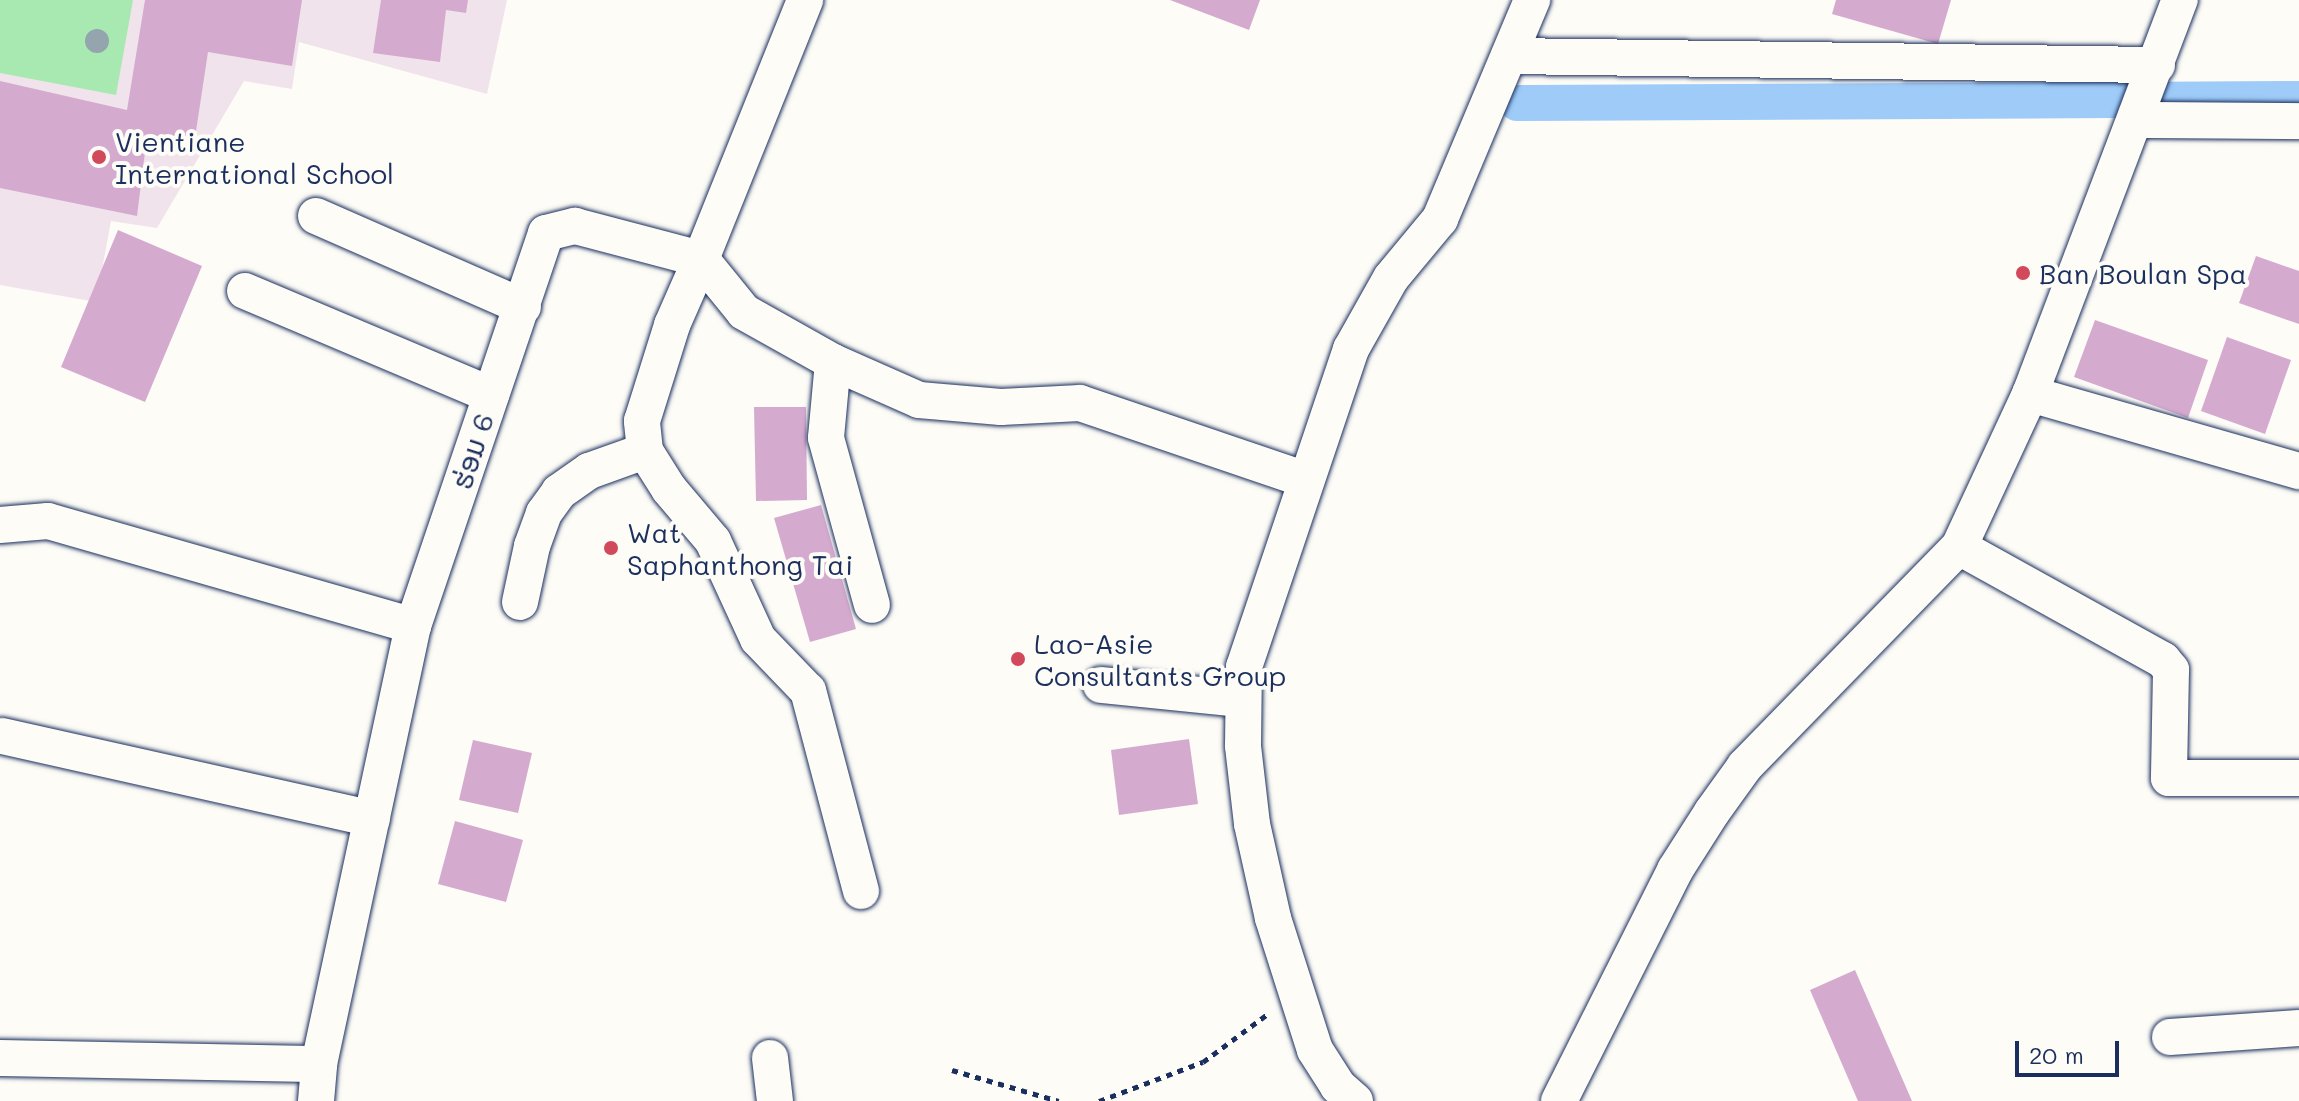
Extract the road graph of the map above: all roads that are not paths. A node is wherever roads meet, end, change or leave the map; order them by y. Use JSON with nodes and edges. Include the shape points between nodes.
{"nodes":[{"id":1,"x":805,"y":0,"type":"edge"},
{"id":2,"x":1532,"y":0,"type":"edge"},
{"id":3,"x":2180,"y":0,"type":"edge"},
{"id":4,"x":1509,"y":56,"type":"junction"},
{"id":5,"x":2157,"y":65,"type":"junction"},
{"id":6,"x":2136,"y":120,"type":"junction"},
{"id":7,"x":2299,"y":121,"type":"edge"},
{"id":8,"x":316,"y":216,"type":"dead end"},
{"id":9,"x":701,"y":259,"type":"junction"},
{"id":10,"x":245,"y":291,"type":"dead end"},
{"id":11,"x":523,"y":307,"type":"junction"},
{"id":12,"x":833,"y":362,"type":"junction"},
{"id":13,"x":2030,"y":394,"type":"junction"},
{"id":14,"x":491,"y":395,"type":"junction"},
{"id":15,"x":645,"y":451,"type":"junction"},
{"id":16,"x":2299,"y":471,"type":"edge"},
{"id":17,"x":1306,"y":480,"type":"junction"},
{"id":18,"x":0,"y":525,"type":"edge"},
{"id":19,"x":1959,"y":547,"type":"junction"},
{"id":20,"x":520,"y":602,"type":"dead end"},
{"id":21,"x":872,"y":605,"type":"dead end"},
{"id":22,"x":413,"y":626,"type":"junction"},
{"id":23,"x":1101,"y":685,"type":"dead end"},
{"id":24,"x":1240,"y":699,"type":"junction"},
{"id":25,"x":2,"y":736,"type":"edge"},
{"id":26,"x":2299,"y":778,"type":"edge"},
{"id":27,"x":372,"y":819,"type":"junction"},
{"id":28,"x":861,"y":891,"type":"dead end"},
{"id":29,"x":2299,"y":1028,"type":"edge"},
{"id":30,"x":2170,"y":1037,"type":"dead end"},
{"id":31,"x":0,"y":1058,"type":"edge"},
{"id":32,"x":770,"y":1058,"type":"dead end"},
{"id":33,"x":319,"y":1064,"type":"junction"},
{"id":34,"x":316,"y":1101,"type":"edge"},
{"id":35,"x":775,"y":1101,"type":"edge"},
{"id":36,"x":1355,"y":1101,"type":"edge"},
{"id":37,"x":1559,"y":1101,"type":"edge"}],
"edges":[{"from":1,"to":9,"type":"street"},
{"from":2,"to":4,"type":"street"},
{"from":3,"to":5,"type":"street"},
{"from":4,"to":5,"type":"street"},
{"from":4,"to":17,"type":"street","via":[[1440,219],[1391,278],[1351,349]]},
{"from":5,"to":6,"type":"street"},
{"from":6,"to":7,"type":"street"},
{"from":6,"to":13,"type":"street"},
{"from":8,"to":11,"type":"street"},
{"from":9,"to":11,"type":"street","name":"ຮ່ອມ 6","via":[[561,225],[546,233]]},
{"from":9,"to":12,"type":"street","via":[[744,312]]},
{"from":9,"to":15,"type":"street","via":[[672,325],[642,421]]},
{"from":10,"to":14,"type":"street"},
{"from":11,"to":14,"type":"street","name":"ຮ່ອມ 6"},
{"from":12,"to":17,"type":"street","via":[[919,400],[1001,407],[1080,403]]},
{"from":12,"to":21,"type":"street","via":[[826,438]]},
{"from":13,"to":16,"type":"street"},
{"from":13,"to":19,"type":"street"},
{"from":14,"to":22,"type":"street","name":"ຮ່ອມ 6"},
{"from":15,"to":20,"type":"street","via":[[589,471],[559,492],[544,513]]},
{"from":15,"to":28,"type":"street","via":[[713,541],[758,639],[808,691]]},
{"from":17,"to":24,"type":"street","via":[[1244,667]]},
{"from":18,"to":22,"type":"street","via":[[48,521]]},
{"from":19,"to":26,"type":"street","via":[[2163,660],[2171,670],[2169,778]]},
{"from":19,"to":37,"type":"street","via":[[1745,766],[1720,800],[1675,870]]},
{"from":22,"to":27,"type":"street","name":"ຮ່ອມ 6"},
{"from":23,"to":24,"type":"street"},
{"from":24,"to":36,"type":"street","via":[[1252,824],[1295,993],[1315,1050],[1338,1086]]},
{"from":25,"to":27,"type":"street"},
{"from":27,"to":33,"type":"street","name":"ຮ່ອມ 6"},
{"from":29,"to":30,"type":"street"},
{"from":31,"to":33,"type":"street"},
{"from":32,"to":35,"type":"street"},
{"from":33,"to":34,"type":"street","name":"ຮ່ອມ 6"}]}
